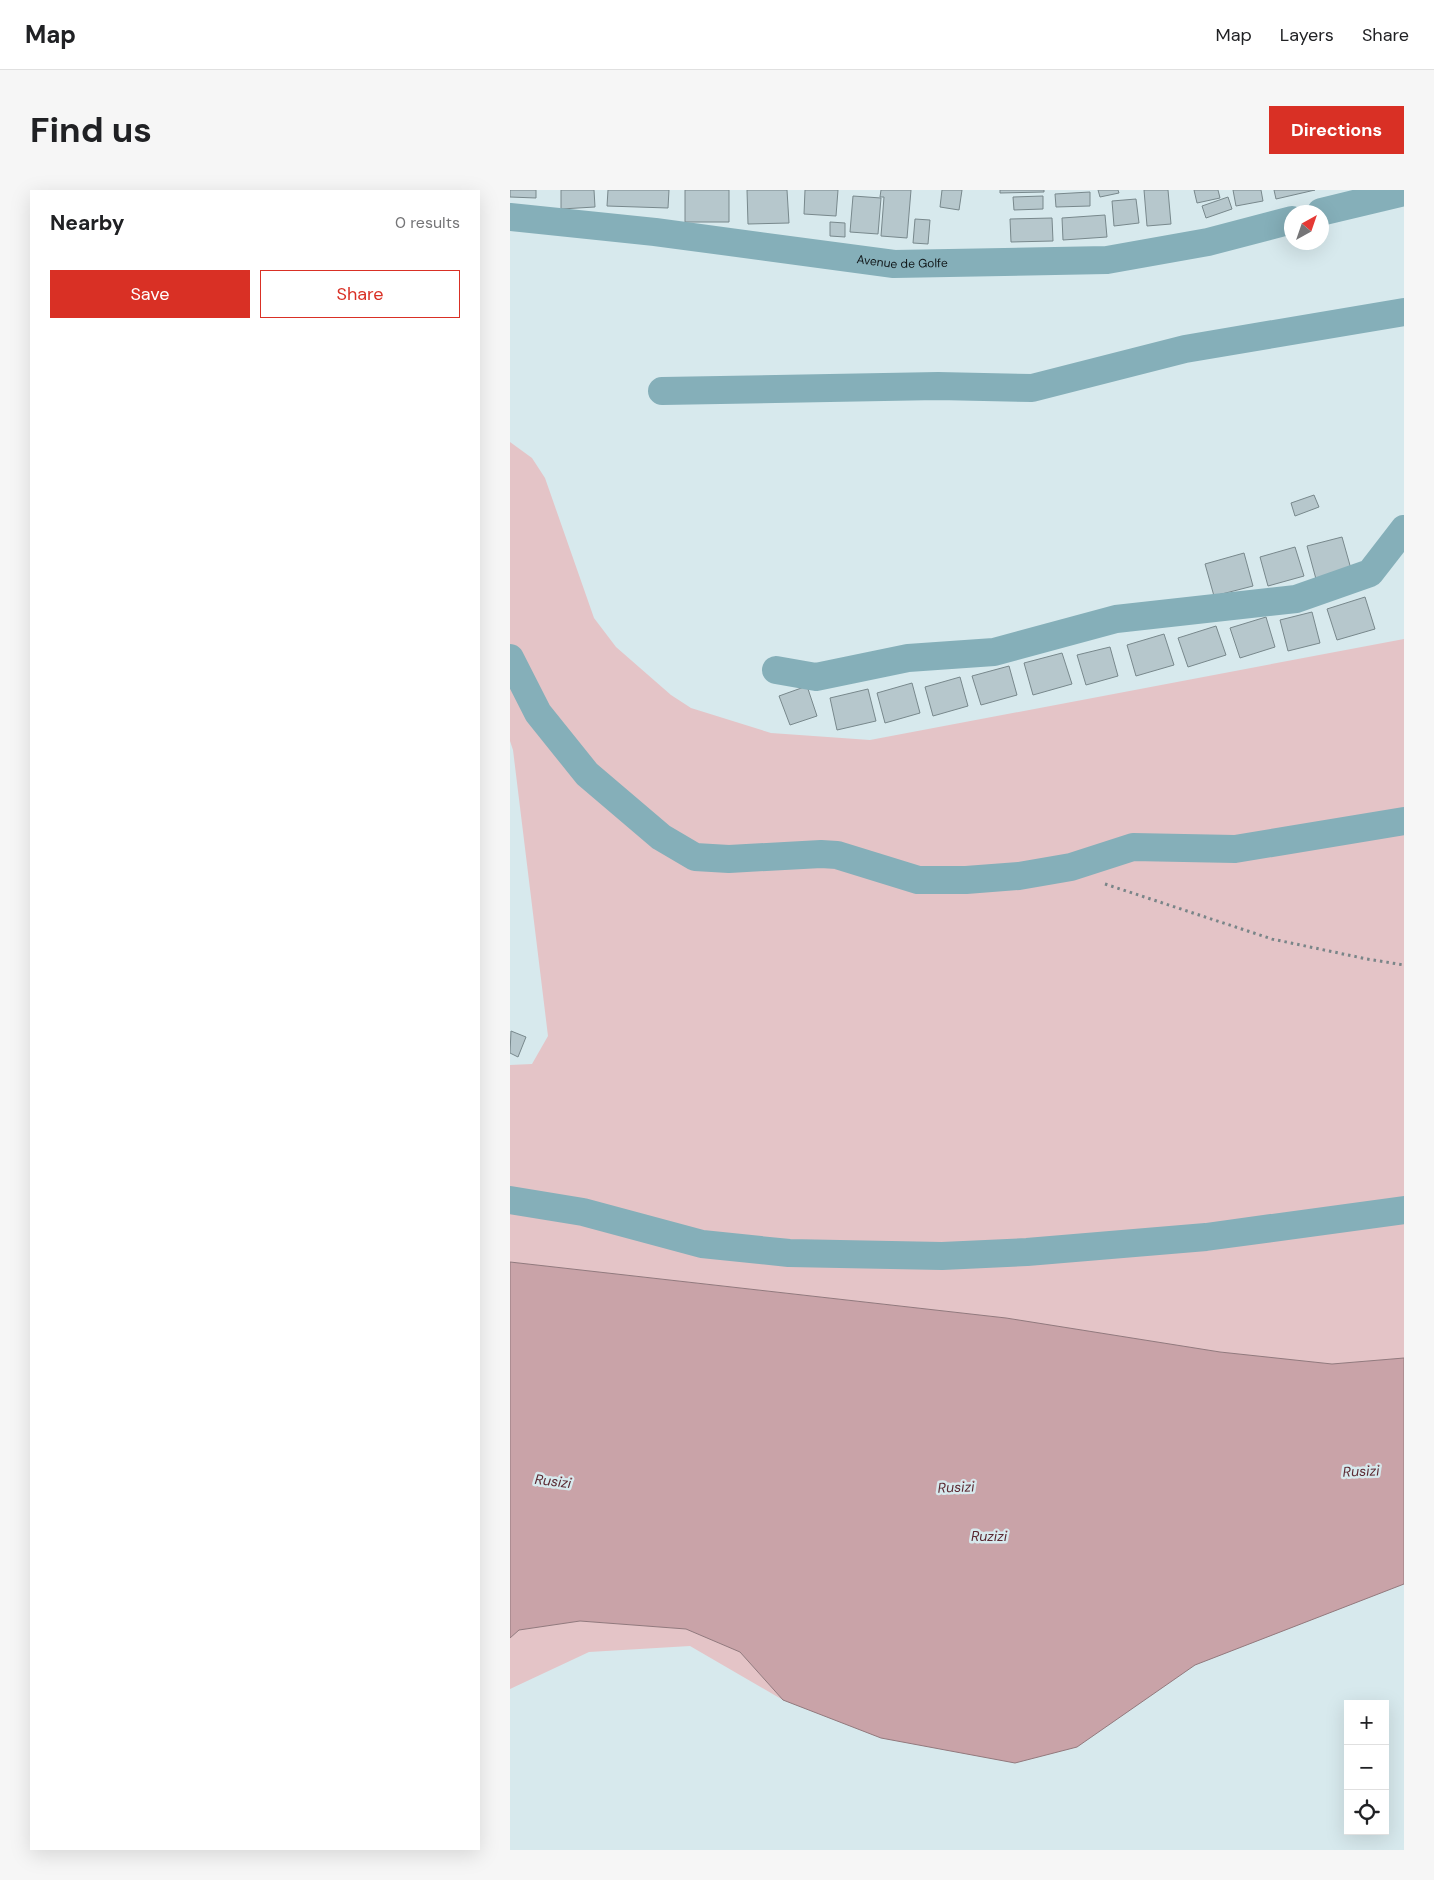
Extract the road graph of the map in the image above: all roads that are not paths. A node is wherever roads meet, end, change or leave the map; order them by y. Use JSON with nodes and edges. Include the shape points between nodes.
{"nodes":[{"id":1,"x":1404,"y":192,"type":"edge"},
{"id":2,"x":1329,"y":210,"type":"edge"},
{"id":3,"x":510,"y":217,"type":"edge"},
{"id":4,"x":1284,"y":222,"type":"edge"},
{"id":5,"x":1404,"y":312,"type":"edge"},
{"id":6,"x":662,"y":391,"type":"dead end"},
{"id":7,"x":1404,"y":529,"type":"edge"},
{"id":8,"x":510,"y":658,"type":"edge"},
{"id":9,"x":776,"y":670,"type":"dead end"},
{"id":10,"x":1404,"y":821,"type":"edge"},
{"id":11,"x":510,"y":1200,"type":"edge"},
{"id":12,"x":1404,"y":1210,"type":"edge"}],
"edges":[{"from":1,"to":2,"type":"street"},
{"from":3,"to":4,"type":"street","name":"Avenue de Golfe","via":[[655,232],[894,264],[1107,260],[1208,242]]},
{"from":5,"to":6,"type":"street","via":[[1185,349],[1032,388],[938,386]]},
{"from":7,"to":9,"type":"street","via":[[1370,573],[1296,599],[1116,619],[994,652],[908,658],[816,677]]},
{"from":8,"to":10,"type":"street","via":[[538,713],[587,774],[661,837],[695,857],[729,859],[821,854],[918,880],[966,880],[1071,867],[1133,846],[1235,849]]},
{"from":11,"to":12,"type":"street","via":[[583,1212],[702,1244],[789,1253],[942,1256],[1206,1237]]}]}
